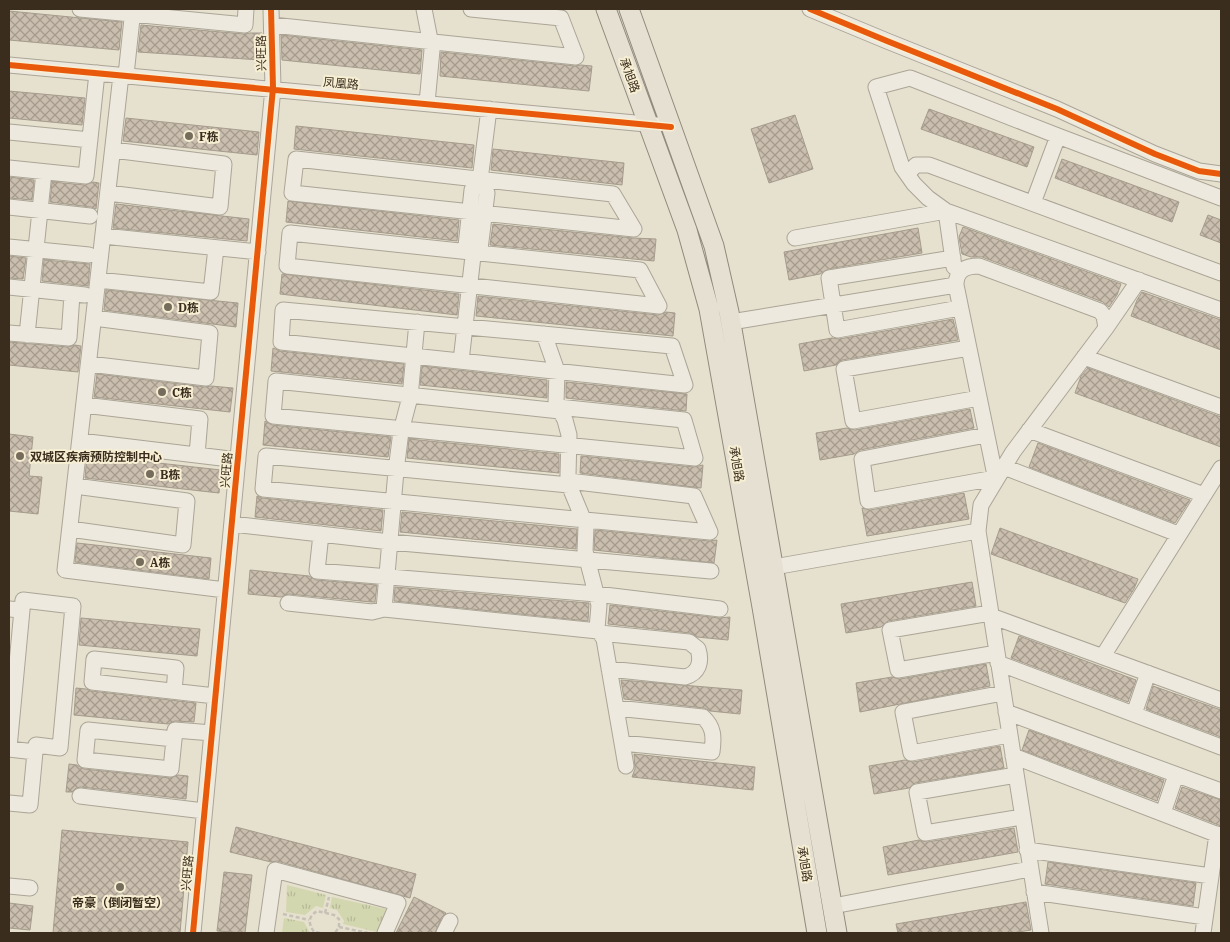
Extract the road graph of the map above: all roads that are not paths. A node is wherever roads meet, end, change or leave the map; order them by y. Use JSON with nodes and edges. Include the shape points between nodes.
{"nodes":[{"id":1,"x":80,"y":9,"type":"edge"},
{"id":2,"x":246,"y":9,"type":"edge"},
{"id":3,"x":272,"y":9,"type":"edge"},
{"id":4,"x":424,"y":9,"type":"edge"},
{"id":5,"x":470,"y":9,"type":"edge"},
{"id":6,"x":606,"y":9,"type":"edge"},
{"id":7,"x":629,"y":9,"type":"edge"},
{"id":8,"x":810,"y":9,"type":"edge"},
{"id":9,"x":133,"y":11,"type":"edge"},
{"id":10,"x":272,"y":25,"type":"junction"},
{"id":11,"x":430,"y":40,"type":"junction"},
{"id":12,"x":9,"y":65,"type":"edge"},
{"id":13,"x":97,"y":73,"type":"junction"},
{"id":14,"x":124,"y":75,"type":"junction"},
{"id":15,"x":273,"y":88,"type":"junction"},
{"id":16,"x":427,"y":103,"type":"junction"},
{"id":17,"x":489,"y":109,"type":"junction"},
{"id":18,"x":648,"y":124,"type":"junction"},
{"id":19,"x":671,"y":126,"type":"junction"},
{"id":20,"x":9,"y":132,"type":"edge"},
{"id":21,"x":1058,"y":136,"type":"junction"},
{"id":22,"x":90,"y":140,"type":"junction"},
{"id":23,"x":113,"y":150,"type":"junction"},
{"id":24,"x":9,"y":168,"type":"edge"},
{"id":25,"x":44,"y":172,"type":"junction"},
{"id":26,"x":907,"y":174,"type":"junction"},
{"id":27,"x":1221,"y":174,"type":"edge"},
{"id":28,"x":480,"y":179,"type":"junction"},
{"id":29,"x":108,"y":193,"type":"junction"},
{"id":30,"x":1221,"y":198,"type":"edge"},
{"id":31,"x":1033,"y":203,"type":"junction"},
{"id":32,"x":9,"y":207,"type":"edge"},
{"id":33,"x":40,"y":210,"type":"junction"},
{"id":34,"x":946,"y":211,"type":"junction"},
{"id":35,"x":477,"y":214,"type":"junction"},
{"id":36,"x":90,"y":216,"type":"dead end"},
{"id":37,"x":103,"y":236,"type":"junction"},
{"id":38,"x":795,"y":238,"type":"dead end"},
{"id":39,"x":9,"y":247,"type":"edge"},
{"id":40,"x":216,"y":248,"type":"junction"},
{"id":41,"x":36,"y":250,"type":"junction"},
{"id":42,"x":258,"y":252,"type":"junction"},
{"id":43,"x":473,"y":253,"type":"junction"},
{"id":44,"x":89,"y":255,"type":"dead end"},
{"id":45,"x":953,"y":258,"type":"junction"},
{"id":46,"x":1221,"y":273,"type":"edge"},
{"id":47,"x":98,"y":280,"type":"junction"},
{"id":48,"x":1139,"y":280,"type":"junction"},
{"id":49,"x":956,"y":281,"type":"junction"},
{"id":50,"x":470,"y":286,"type":"junction"},
{"id":51,"x":9,"y":287,"type":"edge"},
{"id":52,"x":32,"y":289,"type":"junction"},
{"id":53,"x":833,"y":305,"type":"junction"},
{"id":54,"x":960,"y":308,"type":"junction"},
{"id":55,"x":1221,"y":310,"type":"edge"},
{"id":56,"x":94,"y":318,"type":"junction"},
{"id":57,"x":417,"y":322,"type":"junction"},
{"id":58,"x":731,"y":322,"type":"junction"},
{"id":59,"x":465,"y":327,"type":"junction"},
{"id":60,"x":1106,"y":328,"type":"junction"},
{"id":61,"x":9,"y":333,"type":"edge"},
{"id":62,"x":544,"y":334,"type":"junction"},
{"id":63,"x":27,"y":335,"type":"junction"},
{"id":64,"x":969,"y":348,"type":"junction"},
{"id":65,"x":415,"y":356,"type":"junction"},
{"id":66,"x":1084,"y":357,"type":"junction"},
{"id":67,"x":461,"y":361,"type":"junction"},
{"id":68,"x":89,"y":364,"type":"junction"},
{"id":69,"x":557,"y":371,"type":"junction"},
{"id":70,"x":410,"y":396,"type":"junction"},
{"id":71,"x":979,"y":398,"type":"junction"},
{"id":72,"x":84,"y":405,"type":"junction"},
{"id":73,"x":1221,"y":407,"type":"edge"},
{"id":74,"x":559,"y":409,"type":"junction"},
{"id":75,"x":402,"y":428,"type":"junction"},
{"id":76,"x":1029,"y":430,"type":"junction"},
{"id":77,"x":986,"y":436,"type":"junction"},
{"id":78,"x":80,"y":441,"type":"junction"},
{"id":79,"x":569,"y":445,"type":"junction"},
{"id":80,"x":197,"y":455,"type":"junction"},
{"id":81,"x":238,"y":456,"type":"junction"},
{"id":82,"x":266,"y":456,"type":"junction"},
{"id":83,"x":396,"y":468,"type":"junction"},
{"id":84,"x":1221,"y":468,"type":"edge"},
{"id":85,"x":998,"y":475,"type":"junction"},
{"id":86,"x":569,"y":483,"type":"junction"},
{"id":87,"x":76,"y":486,"type":"junction"},
{"id":88,"x":1204,"y":495,"type":"junction"},
{"id":89,"x":394,"y":501,"type":"junction"},
{"id":90,"x":584,"y":520,"type":"junction"},
{"id":91,"x":232,"y":524,"type":"junction"},
{"id":92,"x":70,"y":529,"type":"junction"},
{"id":93,"x":978,"y":531,"type":"junction"},
{"id":94,"x":320,"y":534,"type":"junction"},
{"id":95,"x":1178,"y":534,"type":"junction"},
{"id":96,"x":390,"y":542,"type":"junction"},
{"id":97,"x":587,"y":559,"type":"junction"},
{"id":98,"x":774,"y":567,"type":"junction"},
{"id":99,"x":711,"y":571,"type":"dead end"},
{"id":100,"x":387,"y":578,"type":"junction"},
{"id":101,"x":225,"y":590,"type":"junction"},
{"id":102,"x":596,"y":594,"type":"junction"},
{"id":103,"x":288,"y":603,"type":"dead end"},
{"id":104,"x":384,"y":609,"type":"junction"},
{"id":105,"x":720,"y":609,"type":"dead end"},
{"id":106,"x":15,"y":610,"type":"edge"},
{"id":107,"x":991,"y":614,"type":"junction"},
{"id":108,"x":599,"y":632,"type":"junction"},
{"id":109,"x":1103,"y":656,"type":"junction"},
{"id":110,"x":997,"y":658,"type":"junction"},
{"id":111,"x":609,"y":668,"type":"junction"},
{"id":112,"x":1148,"y":673,"type":"junction"},
{"id":113,"x":12,"y":683,"type":"edge"},
{"id":114,"x":174,"y":691,"type":"junction"},
{"id":115,"x":1003,"y":692,"type":"junction"},
{"id":116,"x":215,"y":696,"type":"junction"},
{"id":117,"x":1221,"y":700,"type":"edge"},
{"id":118,"x":616,"y":708,"type":"junction"},
{"id":119,"x":1006,"y":712,"type":"junction"},
{"id":120,"x":1134,"y":714,"type":"junction"},
{"id":121,"x":212,"y":733,"type":"junction"},
{"id":122,"x":1009,"y":735,"type":"junction"},
{"id":123,"x":174,"y":738,"type":"junction"},
{"id":124,"x":622,"y":743,"type":"junction"},
{"id":125,"x":1221,"y":747,"type":"edge"},
{"id":126,"x":9,"y":749,"type":"edge"},
{"id":127,"x":36,"y":752,"type":"junction"},
{"id":128,"x":1013,"y":756,"type":"junction"},
{"id":129,"x":626,"y":766,"type":"dead end"},
{"id":130,"x":1016,"y":775,"type":"junction"},
{"id":131,"x":1176,"y":775,"type":"junction"},
{"id":132,"x":1221,"y":791,"type":"edge"},
{"id":133,"x":80,"y":796,"type":"dead end"},
{"id":134,"x":9,"y":803,"type":"edge"},
{"id":135,"x":204,"y":811,"type":"junction"},
{"id":136,"x":1163,"y":813,"type":"junction"},
{"id":137,"x":1022,"y":817,"type":"junction"},
{"id":138,"x":1219,"y":835,"type":"edge"},
{"id":139,"x":1027,"y":850,"type":"junction"},
{"id":140,"x":1030,"y":870,"type":"junction"},
{"id":141,"x":1211,"y":876,"type":"junction"},
{"id":142,"x":9,"y":886,"type":"edge"},
{"id":143,"x":30,"y":888,"type":"dead end"},
{"id":144,"x":1034,"y":892,"type":"junction"},
{"id":145,"x":833,"y":906,"type":"junction"},
{"id":146,"x":1205,"y":917,"type":"junction"},
{"id":147,"x":193,"y":933,"type":"edge"},
{"id":148,"x":266,"y":933,"type":"edge"},
{"id":149,"x":386,"y":933,"type":"edge"},
{"id":150,"x":817,"y":933,"type":"edge"},
{"id":151,"x":838,"y":933,"type":"edge"},
{"id":152,"x":1041,"y":933,"type":"edge"},
{"id":153,"x":1203,"y":933,"type":"edge"}],
"edges":[{"from":1,"to":9,"type":"street"},
{"from":2,"to":9,"type":"street","via":[[245,25]]},
{"from":3,"to":10,"type":"street","name":"兴旺路"},
{"from":4,"to":11,"type":"street"},
{"from":5,"to":11,"type":"street","via":[[561,18],[576,57]]},
{"from":6,"to":18,"type":"main road","name":"承旭路"},
{"from":7,"to":19,"type":"main road","name":"承旭路"},
{"from":8,"to":27,"type":"street","via":[[1057,108],[1155,154],[1199,171]]},
{"from":9,"to":14,"type":"street"},
{"from":10,"to":11,"type":"street"},
{"from":10,"to":15,"type":"street","name":"兴旺路"},
{"from":11,"to":16,"type":"street"},
{"from":12,"to":13,"type":"street","name":"凤凰路"},
{"from":13,"to":14,"type":"street","name":"凤凰路"},
{"from":13,"to":22,"type":"street"},
{"from":14,"to":15,"type":"street","name":"凤凰路"},
{"from":14,"to":23,"type":"street"},
{"from":15,"to":16,"type":"street","name":"凤凰路"},
{"from":15,"to":42,"type":"street","name":"兴旺路"},
{"from":16,"to":17,"type":"street","name":"凤凰路"},
{"from":17,"to":18,"type":"street","name":"凤凰路"},
{"from":17,"to":28,"type":"street"},
{"from":18,"to":19,"type":"street","name":"凤凰路"},
{"from":18,"to":150,"type":"main road","name":"承旭路","via":[[686,230],[708,309]]},
{"from":19,"to":58,"type":"main road","name":"承旭路","via":[[714,246]]},
{"from":20,"to":22,"type":"street"},
{"from":21,"to":26,"type":"street","via":[[910,78],[876,87],[902,168]]},
{"from":21,"to":30,"type":"street"},
{"from":21,"to":31,"type":"street"},
{"from":22,"to":25,"type":"street","via":[[86,176]]},
{"from":23,"to":29,"type":"street"},
{"from":23,"to":29,"type":"street","via":[[224,164],[220,207]]},
{"from":24,"to":25,"type":"street"},
{"from":25,"to":33,"type":"street"},
{"from":26,"to":31,"type":"street","via":[[916,166],[929,165]]},
{"from":26,"to":34,"type":"street","via":[[928,198]]},
{"from":28,"to":35,"type":"street","via":[[472,190]]},
{"from":28,"to":35,"type":"street","via":[[613,194],[634,229]]},
{"from":28,"to":35,"type":"street","via":[[296,159],[292,193]]},
{"from":29,"to":37,"type":"street"},
{"from":31,"to":46,"type":"street"},
{"from":32,"to":33,"type":"street"},
{"from":33,"to":36,"type":"street"},
{"from":33,"to":41,"type":"street"},
{"from":34,"to":38,"type":"street"},
{"from":34,"to":45,"type":"street"},
{"from":34,"to":48,"type":"street"},
{"from":35,"to":43,"type":"street","via":[[466,246]]},
{"from":37,"to":40,"type":"street"},
{"from":37,"to":47,"type":"street"},
{"from":39,"to":41,"type":"street"},
{"from":40,"to":42,"type":"street"},
{"from":40,"to":47,"type":"street","via":[[211,292]]},
{"from":41,"to":44,"type":"street"},
{"from":41,"to":52,"type":"street"},
{"from":42,"to":81,"type":"street","name":"兴旺路"},
{"from":43,"to":50,"type":"street"},
{"from":43,"to":50,"type":"street","via":[[640,270],[659,306]]},
{"from":43,"to":50,"type":"street","via":[[290,233],[287,266]]},
{"from":45,"to":49,"type":"street"},
{"from":45,"to":53,"type":"street","via":[[829,278]]},
{"from":47,"to":56,"type":"street"},
{"from":48,"to":55,"type":"street"},
{"from":48,"to":60,"type":"street"},
{"from":49,"to":53,"type":"street"},
{"from":49,"to":54,"type":"street"},
{"from":49,"to":60,"type":"street","via":[[957,274],[963,269],[979,266],[1100,311]]},
{"from":50,"to":59,"type":"street"},
{"from":51,"to":52,"type":"street"},
{"from":52,"to":63,"type":"street"},
{"from":52,"to":63,"type":"street","via":[[79,295],[68,338]]},
{"from":53,"to":54,"type":"street","via":[[837,330]]},
{"from":53,"to":58,"type":"street"},
{"from":54,"to":64,"type":"street"},
{"from":56,"to":68,"type":"street"},
{"from":56,"to":68,"type":"street","via":[[210,333],[206,378]]},
{"from":57,"to":59,"type":"street"},
{"from":57,"to":65,"type":"street"},
{"from":57,"to":65,"type":"street","via":[[283,310],[280,342]]},
{"from":58,"to":98,"type":"main road","name":"承旭路"},
{"from":59,"to":62,"type":"street"},
{"from":59,"to":67,"type":"street"},
{"from":60,"to":66,"type":"street"},
{"from":61,"to":63,"type":"street"},
{"from":62,"to":69,"type":"street"},
{"from":62,"to":69,"type":"street","via":[[672,346],[685,385]]},
{"from":64,"to":71,"type":"street"},
{"from":64,"to":71,"type":"street","via":[[844,369],[853,421]]},
{"from":65,"to":67,"type":"street"},
{"from":65,"to":70,"type":"street"},
{"from":66,"to":73,"type":"street"},
{"from":66,"to":76,"type":"street"},
{"from":67,"to":69,"type":"street"},
{"from":68,"to":72,"type":"street"},
{"from":69,"to":74,"type":"street","via":[[556,403]]},
{"from":70,"to":74,"type":"street"},
{"from":70,"to":75,"type":"street"},
{"from":70,"to":75,"type":"street","via":[[276,381],[272,416]]},
{"from":71,"to":77,"type":"street"},
{"from":72,"to":78,"type":"street"},
{"from":72,"to":80,"type":"street","via":[[200,419]]},
{"from":74,"to":79,"type":"street","via":[[565,420]]},
{"from":74,"to":79,"type":"street","via":[[684,420],[695,458]]},
{"from":75,"to":79,"type":"street"},
{"from":75,"to":83,"type":"street"},
{"from":76,"to":85,"type":"street"},
{"from":76,"to":88,"type":"street"},
{"from":77,"to":85,"type":"street"},
{"from":77,"to":85,"type":"street","via":[[862,459],[868,501]]},
{"from":78,"to":80,"type":"street"},
{"from":78,"to":87,"type":"street"},
{"from":79,"to":86,"type":"street"},
{"from":80,"to":81,"type":"street"},
{"from":81,"to":82,"type":"street"},
{"from":81,"to":91,"type":"street","name":"兴旺路"},
{"from":82,"to":83,"type":"street"},
{"from":82,"to":89,"type":"street","via":[[263,489]]},
{"from":83,"to":86,"type":"street"},
{"from":83,"to":89,"type":"street"},
{"from":84,"to":88,"type":"street"},
{"from":85,"to":93,"type":"street","via":[[981,505]]},
{"from":85,"to":95,"type":"street"},
{"from":86,"to":90,"type":"street"},
{"from":86,"to":90,"type":"street","via":[[694,496],[710,532]]},
{"from":87,"to":92,"type":"street"},
{"from":87,"to":92,"type":"street","via":[[187,501],[183,544]]},
{"from":88,"to":95,"type":"street"},
{"from":89,"to":90,"type":"street"},
{"from":89,"to":96,"type":"street"},
{"from":90,"to":97,"type":"street"},
{"from":91,"to":94,"type":"street"},
{"from":91,"to":101,"type":"street","name":"兴旺路"},
{"from":92,"to":101,"type":"street","via":[[65,570]]},
{"from":93,"to":98,"type":"street"},
{"from":93,"to":107,"type":"street"},
{"from":94,"to":96,"type":"street"},
{"from":94,"to":100,"type":"street","via":[[317,571]]},
{"from":95,"to":109,"type":"street"},
{"from":96,"to":97,"type":"street"},
{"from":96,"to":100,"type":"street"},
{"from":97,"to":99,"type":"street"},
{"from":97,"to":102,"type":"street"},
{"from":98,"to":145,"type":"main road","name":"承旭路"},
{"from":100,"to":102,"type":"street"},
{"from":100,"to":104,"type":"street"},
{"from":101,"to":116,"type":"street","name":"兴旺路"},
{"from":102,"to":105,"type":"street"},
{"from":102,"to":108,"type":"street"},
{"from":103,"to":104,"type":"street","via":[[372,612]]},
{"from":104,"to":108,"type":"street"},
{"from":106,"to":113,"type":"street"},
{"from":106,"to":127,"type":"street","via":[[23,600],[73,606],[60,748],[36,745]]},
{"from":107,"to":109,"type":"street"},
{"from":107,"to":110,"type":"street"},
{"from":107,"to":110,"type":"street","via":[[890,630],[898,670]]},
{"from":108,"to":111,"type":"street","via":[[604,639]]},
{"from":108,"to":111,"type":"street","via":[[689,642],[698,649],[701,658],[696,672],[685,677]]},
{"from":109,"to":112,"type":"street"},
{"from":110,"to":115,"type":"street"},
{"from":110,"to":120,"type":"street"},
{"from":111,"to":118,"type":"street"},
{"from":112,"to":117,"type":"street"},
{"from":112,"to":120,"type":"street"},
{"from":113,"to":126,"type":"street"},
{"from":114,"to":114,"type":"street","via":[[92,682],[94,659],[176,668]]},
{"from":114,"to":116,"type":"street"},
{"from":115,"to":119,"type":"street"},
{"from":115,"to":122,"type":"street","via":[[903,712],[911,753]]},
{"from":116,"to":121,"type":"street","name":"兴旺路"},
{"from":118,"to":124,"type":"street"},
{"from":118,"to":124,"type":"street","via":[[703,717],[710,724],[714,739],[712,752]]},
{"from":119,"to":122,"type":"street"},
{"from":119,"to":131,"type":"street"},
{"from":120,"to":125,"type":"street"},
{"from":121,"to":123,"type":"street","via":[[175,730]]},
{"from":121,"to":135,"type":"street","name":"兴旺路"},
{"from":122,"to":128,"type":"street"},
{"from":123,"to":123,"type":"street","via":[[171,769],[85,760],[88,730]]},
{"from":124,"to":129,"type":"street"},
{"from":126,"to":127,"type":"street"},
{"from":127,"to":134,"type":"street","via":[[30,805]]},
{"from":128,"to":130,"type":"street"},
{"from":128,"to":136,"type":"street"},
{"from":130,"to":137,"type":"street"},
{"from":130,"to":137,"type":"street","via":[[917,792],[925,834]]},
{"from":131,"to":132,"type":"street"},
{"from":131,"to":136,"type":"street"},
{"from":133,"to":135,"type":"street"},
{"from":135,"to":147,"type":"street","name":"兴旺路"},
{"from":136,"to":138,"type":"street"},
{"from":137,"to":139,"type":"street"},
{"from":138,"to":141,"type":"street"},
{"from":139,"to":140,"type":"street"},
{"from":139,"to":141,"type":"street"},
{"from":140,"to":144,"type":"street"},
{"from":140,"to":145,"type":"street"},
{"from":141,"to":146,"type":"street"},
{"from":142,"to":143,"type":"street"},
{"from":144,"to":146,"type":"street"},
{"from":144,"to":152,"type":"street"},
{"from":145,"to":151,"type":"main road","name":"承旭路"},
{"from":146,"to":153,"type":"street"},
{"from":148,"to":149,"type":"street","via":[[275,870],[398,903]]}]}
